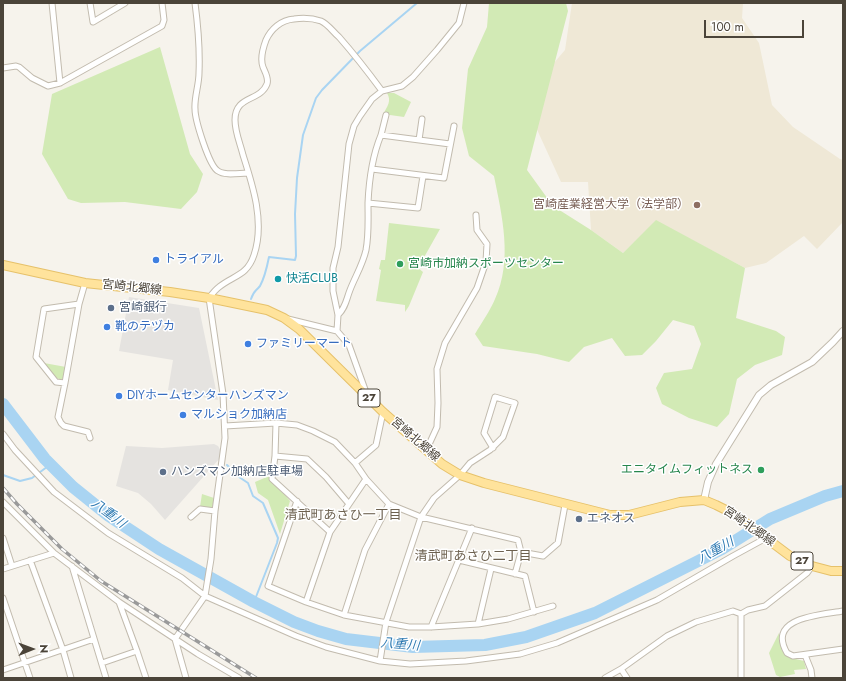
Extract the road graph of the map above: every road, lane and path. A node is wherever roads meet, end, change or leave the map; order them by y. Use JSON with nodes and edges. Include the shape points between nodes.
{"nodes":[{"id":1,"x":52,"y":3,"type":"edge"},
{"id":2,"x":90,"y":3,"type":"edge"},
{"id":3,"x":125,"y":3,"type":"edge"},
{"id":4,"x":162,"y":3,"type":"edge"},
{"id":5,"x":196,"y":3,"type":"edge"},
{"id":6,"x":464,"y":3,"type":"edge"},
{"id":7,"x":3,"y":68,"type":"edge"},
{"id":8,"x":60,"y":83,"type":"junction"},
{"id":9,"x":382,"y":91,"type":"junction"},
{"id":10,"x":386,"y":115,"type":"dead end"},
{"id":11,"x":422,"y":119,"type":"dead end"},
{"id":12,"x":454,"y":126,"type":"dead end"},
{"id":13,"x":381,"y":135,"type":"junction"},
{"id":14,"x":419,"y":140,"type":"junction"},
{"id":15,"x":450,"y":144,"type":"junction"},
{"id":16,"x":372,"y":169,"type":"junction"},
{"id":17,"x":248,"y":173,"type":"junction"},
{"id":18,"x":422,"y":176,"type":"junction"},
{"id":19,"x":368,"y":203,"type":"junction"},
{"id":20,"x":476,"y":215,"type":"dead end"},
{"id":21,"x":3,"y":265,"type":"edge"},
{"id":22,"x":85,"y":283,"type":"junction"},
{"id":23,"x":209,"y":298,"type":"junction"},
{"id":24,"x":79,"y":304,"type":"junction"},
{"id":25,"x":338,"y":315,"type":"junction"},
{"id":26,"x":284,"y":318,"type":"junction"},
{"id":27,"x":337,"y":331,"type":"junction"},
{"id":28,"x":843,"y":331,"type":"edge"},
{"id":29,"x":65,"y":383,"type":"junction"},
{"id":30,"x":367,"y":396,"type":"junction"},
{"id":31,"x":383,"y":412,"type":"junction"},
{"id":32,"x":276,"y":423,"type":"junction"},
{"id":33,"x":225,"y":426,"type":"junction"},
{"id":34,"x":3,"y":434,"type":"edge"},
{"id":35,"x":90,"y":438,"type":"dead end"},
{"id":36,"x":493,"y":448,"type":"junction"},
{"id":37,"x":426,"y":450,"type":"junction"},
{"id":38,"x":275,"y":456,"type":"junction"},
{"id":39,"x":355,"y":463,"type":"junction"},
{"id":40,"x":460,"y":475,"type":"junction"},
{"id":41,"x":366,"y":479,"type":"junction"},
{"id":42,"x":704,"y":500,"type":"junction"},
{"id":43,"x":297,"y":501,"type":"junction"},
{"id":44,"x":3,"y":502,"type":"edge"},
{"id":45,"x":349,"y":504,"type":"junction"},
{"id":46,"x":389,"y":504,"type":"junction"},
{"id":47,"x":565,"y":505,"type":"junction"},
{"id":48,"x":215,"y":511,"type":"junction"},
{"id":49,"x":191,"y":517,"type":"dead end"},
{"id":50,"x":421,"y":517,"type":"junction"},
{"id":51,"x":472,"y":528,"type":"junction"},
{"id":52,"x":330,"y":532,"type":"junction"},
{"id":53,"x":3,"y":538,"type":"edge"},
{"id":54,"x":766,"y":538,"type":"junction"},
{"id":55,"x":521,"y":552,"type":"junction"},
{"id":56,"x":54,"y":553,"type":"junction"},
{"id":57,"x":30,"y":560,"type":"junction"},
{"id":58,"x":459,"y":560,"type":"junction"},
{"id":59,"x":12,"y":566,"type":"junction"},
{"id":60,"x":72,"y":566,"type":"junction"},
{"id":61,"x":812,"y":566,"type":"junction"},
{"id":62,"x":3,"y":569,"type":"edge"},
{"id":63,"x":491,"y":569,"type":"junction"},
{"id":64,"x":843,"y":571,"type":"edge"},
{"id":65,"x":514,"y":574,"type":"junction"},
{"id":66,"x":206,"y":596,"type":"junction"},
{"id":67,"x":3,"y":598,"type":"edge"},
{"id":68,"x":119,"y":602,"type":"junction"},
{"id":69,"x":306,"y":602,"type":"junction"},
{"id":70,"x":553,"y":606,"type":"dead end"},
{"id":71,"x":843,"y":611,"type":"edge"},
{"id":72,"x":534,"y":612,"type":"junction"},
{"id":73,"x":741,"y":614,"type":"junction"},
{"id":74,"x":344,"y":615,"type":"junction"},
{"id":75,"x":386,"y":622,"type":"junction"},
{"id":76,"x":478,"y":624,"type":"junction"},
{"id":77,"x":430,"y":627,"type":"junction"},
{"id":78,"x":94,"y":639,"type":"junction"},
{"id":79,"x":175,"y":639,"type":"junction"},
{"id":80,"x":843,"y":649,"type":"edge"},
{"id":81,"x":63,"y":650,"type":"junction"},
{"id":82,"x":137,"y":650,"type":"junction"},
{"id":83,"x":805,"y":654,"type":"junction"},
{"id":84,"x":380,"y":662,"type":"junction"},
{"id":85,"x":24,"y":663,"type":"junction"},
{"id":86,"x":102,"y":663,"type":"junction"},
{"id":87,"x":621,"y":669,"type":"junction"},
{"id":88,"x":3,"y":670,"type":"edge"},
{"id":89,"x":30,"y":678,"type":"edge"},
{"id":90,"x":71,"y":678,"type":"edge"},
{"id":91,"x":106,"y":678,"type":"edge"},
{"id":92,"x":146,"y":678,"type":"edge"},
{"id":93,"x":186,"y":678,"type":"edge"},
{"id":94,"x":239,"y":678,"type":"edge"},
{"id":95,"x":605,"y":678,"type":"edge"},
{"id":96,"x":628,"y":678,"type":"edge"},
{"id":97,"x":741,"y":678,"type":"edge"},
{"id":98,"x":812,"y":678,"type":"edge"}],
"edges":[{"from":1,"to":8,"type":"street"},
{"from":2,"to":3,"type":"street","via":[[92,22]]},
{"from":4,"to":8,"type":"street","via":[[162,26]]},
{"from":5,"to":17,"type":"street","via":[[199,72],[196,117],[214,168],[225,174]]},
{"from":6,"to":9,"type":"street","via":[[459,23],[413,77],[402,86]]},
{"from":7,"to":8,"type":"street","via":[[19,67],[32,78],[48,86]]},
{"from":9,"to":17,"type":"street","via":[[350,49],[327,25],[308,18],[284,22],[274,29],[264,44],[262,62],[268,80],[266,86],[237,108],[237,135]]},
{"from":9,"to":25,"type":"street","via":[[372,99],[360,116],[354,126],[350,144],[338,247],[333,268],[333,291]]},
{"from":10,"to":13,"type":"street"},
{"from":11,"to":14,"type":"street"},
{"from":12,"to":15,"type":"street"},
{"from":13,"to":14,"type":"street"},
{"from":13,"to":16,"type":"street","via":[[375,149]]},
{"from":14,"to":15,"type":"street"},
{"from":15,"to":18,"type":"street","via":[[444,178]]},
{"from":16,"to":18,"type":"street"},
{"from":16,"to":19,"type":"street"},
{"from":17,"to":23,"type":"street","via":[[257,210],[258,236],[254,256],[245,271],[219,287]]},
{"from":18,"to":19,"type":"street","via":[[418,208]]},
{"from":19,"to":25,"type":"street","via":[[366,250],[344,309]]},
{"from":20,"to":37,"type":"street","via":[[477,230],[487,244],[486,262],[477,288],[445,343],[437,369],[437,427]]},
{"from":21,"to":22,"type":"main road","name":"宮崎北郷線","number":"27"},
{"from":22,"to":23,"type":"main road","name":"宮崎北郷線","number":"27"},
{"from":22,"to":24,"type":"street"},
{"from":23,"to":26,"type":"main road","name":"宮崎北郷線","number":"27","via":[[267,310]]},
{"from":23,"to":33,"type":"street"},
{"from":24,"to":29,"type":"street"},
{"from":24,"to":29,"type":"street","via":[[44,309],[36,357],[56,382]]},
{"from":25,"to":27,"type":"street"},
{"from":26,"to":27,"type":"street"},
{"from":26,"to":30,"type":"main road","name":"宮崎北郷線","number":"27","via":[[300,329]]},
{"from":27,"to":30,"type":"street","via":[[348,345]]},
{"from":28,"to":42,"type":"street","via":[[812,362],[771,385],[759,395],[716,464]]},
{"from":29,"to":35,"type":"street","via":[[58,417],[64,426],[88,432]]},
{"from":30,"to":31,"type":"main road","name":"宮崎北郷線","number":"27"},
{"from":31,"to":37,"type":"main road","name":"宮崎北郷線","number":"27"},
{"from":31,"to":39,"type":"street","via":[[376,445]]},
{"from":32,"to":33,"type":"street"},
{"from":32,"to":38,"type":"street"},
{"from":32,"to":39,"type":"street","via":[[297,425],[314,431],[335,442]]},
{"from":33,"to":48,"type":"street"},
{"from":34,"to":66,"type":"street","via":[[54,492],[108,533],[182,578]]},
{"from":36,"to":36,"type":"street","via":[[503,437],[516,403],[495,397],[484,432]]},
{"from":36,"to":40,"type":"street","via":[[470,463]]},
{"from":37,"to":40,"type":"main road","name":"宮崎北郷線","number":"27"},
{"from":38,"to":43,"type":"street","via":[[272,479]]},
{"from":38,"to":45,"type":"street","via":[[306,460],[326,477]]},
{"from":39,"to":41,"type":"street"},
{"from":40,"to":47,"type":"main road","name":"宮崎北郷線","number":"27"},
{"from":40,"to":50,"type":"street","via":[[434,498]]},
{"from":41,"to":45,"type":"street"},
{"from":41,"to":46,"type":"street"},
{"from":42,"to":47,"type":"main road","name":"宮崎北郷線","number":"27","via":[[680,502],[629,515],[610,515]]},
{"from":42,"to":54,"type":"main road","name":"宮崎北郷線","number":"27","via":[[734,514]]},
{"from":43,"to":52,"type":"street"},
{"from":43,"to":69,"type":"street","via":[[268,586]]},
{"from":44,"to":56,"type":"street"},
{"from":45,"to":52,"type":"street"},
{"from":46,"to":50,"type":"street"},
{"from":46,"to":74,"type":"street","via":[[365,550]]},
{"from":47,"to":55,"type":"street","via":[[558,543],[543,556]]},
{"from":48,"to":49,"type":"street","via":[[200,509]]},
{"from":48,"to":66,"type":"street"},
{"from":50,"to":51,"type":"street"},
{"from":50,"to":75,"type":"street"},
{"from":51,"to":55,"type":"street","via":[[518,540]]},
{"from":51,"to":58,"type":"street"},
{"from":52,"to":69,"type":"street"},
{"from":53,"to":59,"type":"street"},
{"from":54,"to":61,"type":"main road","name":"宮崎北郷線","number":"27","via":[[790,556]]},
{"from":54,"to":84,"type":"street","via":[[656,600],[557,643],[520,654],[466,661],[410,664]]},
{"from":55,"to":65,"type":"street"},
{"from":56,"to":57,"type":"street"},
{"from":56,"to":60,"type":"street"},
{"from":57,"to":59,"type":"street"},
{"from":57,"to":81,"type":"street"},
{"from":58,"to":63,"type":"street"},
{"from":58,"to":77,"type":"street"},
{"from":59,"to":62,"type":"street"},
{"from":60,"to":68,"type":"street"},
{"from":60,"to":78,"type":"street"},
{"from":61,"to":64,"type":"main road","name":"宮崎北郷線","number":"27"},
{"from":61,"to":73,"type":"street","via":[[765,606]]},
{"from":63,"to":65,"type":"street"},
{"from":63,"to":76,"type":"street"},
{"from":65,"to":72,"type":"street","via":[[525,576]]},
{"from":66,"to":79,"type":"street"},
{"from":66,"to":84,"type":"street","via":[[296,636]]},
{"from":67,"to":85,"type":"street"},
{"from":68,"to":79,"type":"street"},
{"from":68,"to":82,"type":"street"},
{"from":69,"to":74,"type":"street"},
{"from":70,"to":72,"type":"street"},
{"from":71,"to":83,"type":"street","via":[[803,618],[787,627],[782,640],[787,653],[794,656]]},
{"from":72,"to":76,"type":"street"},
{"from":73,"to":87,"type":"street","via":[[734,612],[696,622],[667,636]]},
{"from":73,"to":97,"type":"street"},
{"from":74,"to":75,"type":"street"},
{"from":75,"to":77,"type":"street","via":[[409,627]]},
{"from":75,"to":84,"type":"street"},
{"from":76,"to":77,"type":"street"},
{"from":78,"to":81,"type":"street"},
{"from":78,"to":86,"type":"street"},
{"from":79,"to":93,"type":"street"},
{"from":79,"to":94,"type":"street"},
{"from":80,"to":83,"type":"street"},
{"from":81,"to":85,"type":"street"},
{"from":81,"to":90,"type":"street"},
{"from":82,"to":86,"type":"street"},
{"from":82,"to":92,"type":"street"},
{"from":83,"to":98,"type":"street"},
{"from":85,"to":88,"type":"street"},
{"from":85,"to":89,"type":"street"},
{"from":86,"to":91,"type":"street"},
{"from":87,"to":95,"type":"street"},
{"from":87,"to":96,"type":"street"}]}
